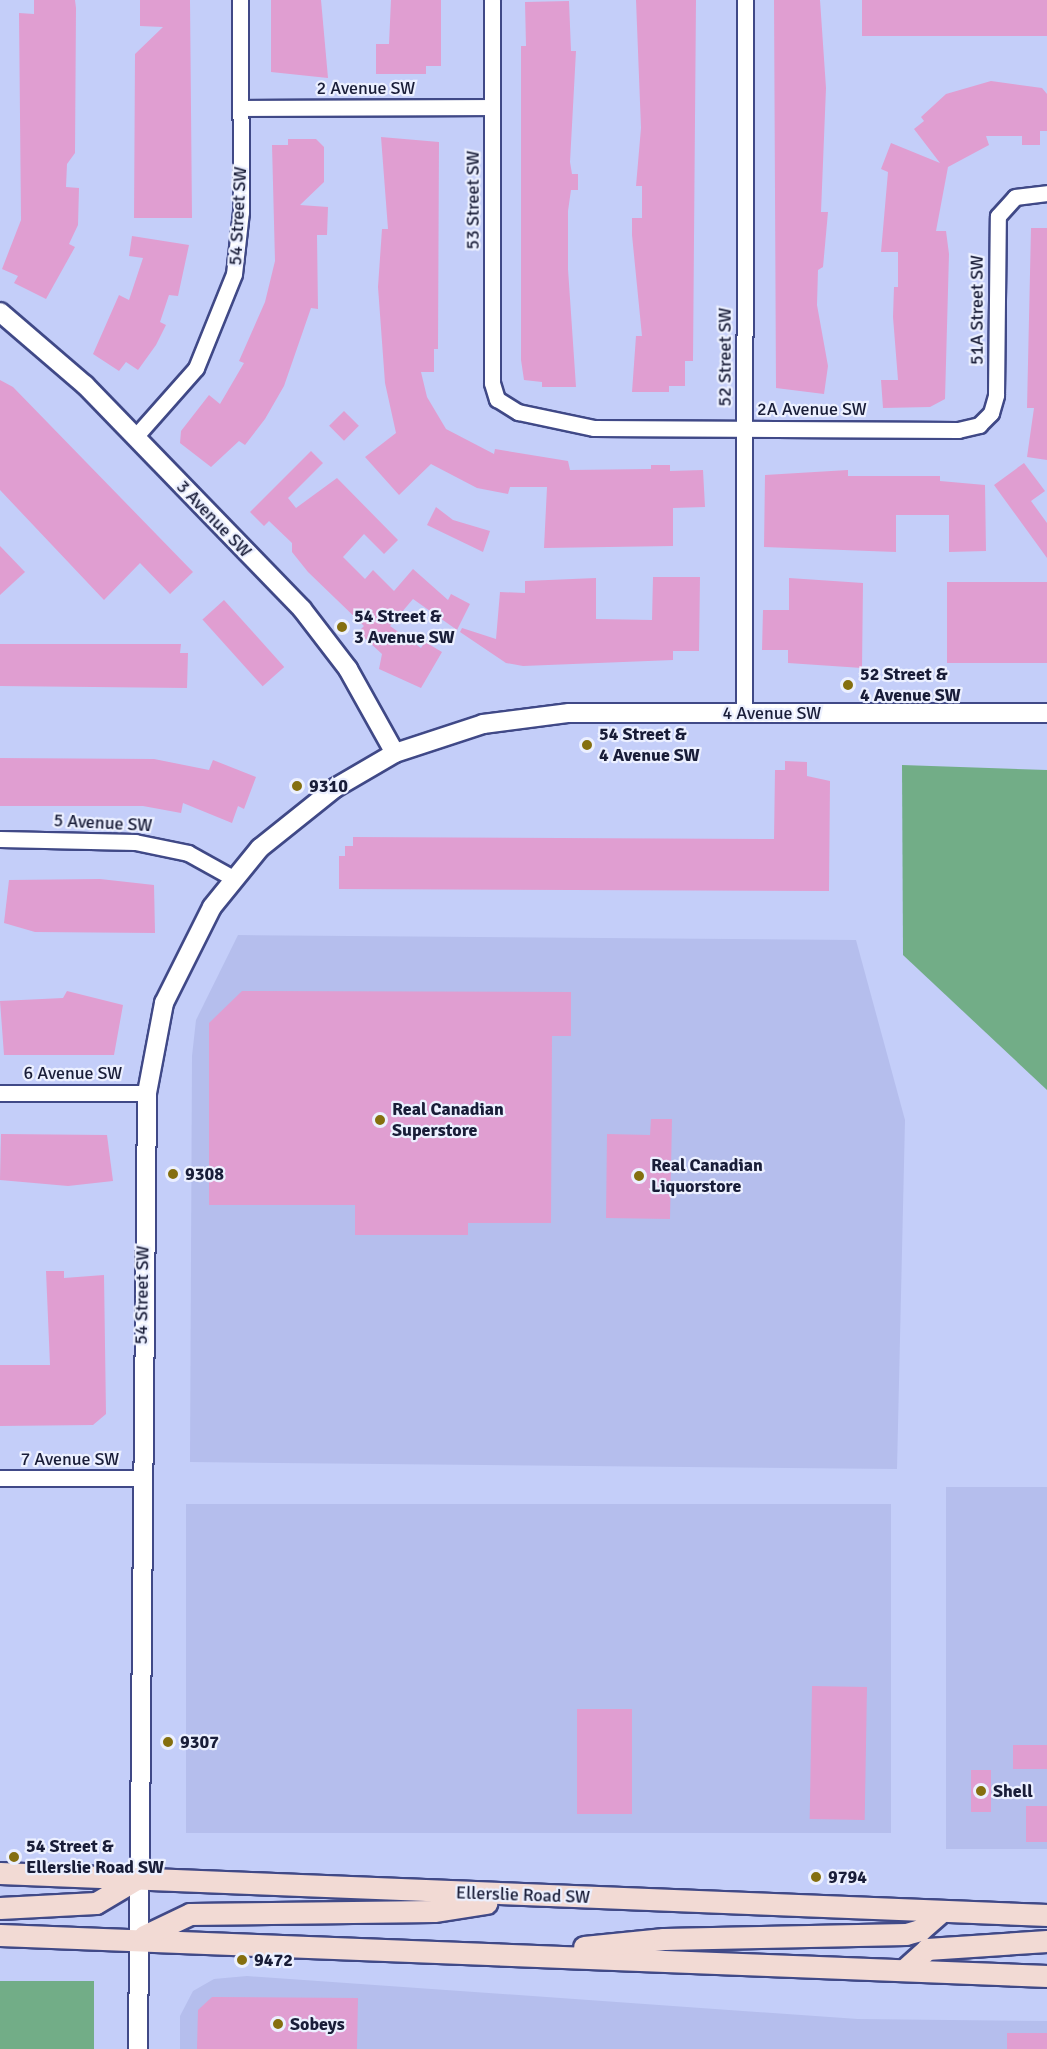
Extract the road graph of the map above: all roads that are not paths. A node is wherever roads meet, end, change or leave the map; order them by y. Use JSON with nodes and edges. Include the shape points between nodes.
{"nodes":[{"id":1,"x":240,"y":0,"type":"edge"},
{"id":2,"x":492,"y":0,"type":"edge"},
{"id":3,"x":745,"y":0,"type":"edge"},
{"id":4,"x":492,"y":107,"type":"junction"},
{"id":5,"x":241,"y":108,"type":"junction"},
{"id":6,"x":1047,"y":193,"type":"edge"},
{"id":7,"x":0,"y":312,"type":"edge"},
{"id":8,"x":497,"y":399,"type":"joint"},
{"id":9,"x":986,"y":419,"type":"joint"},
{"id":10,"x":745,"y":429,"type":"junction"},
{"id":11,"x":135,"y":437,"type":"junction"},
{"id":12,"x":744,"y":713,"type":"junction"},
{"id":13,"x":1047,"y":713,"type":"edge"},
{"id":14,"x":395,"y":753,"type":"junction"},
{"id":15,"x":0,"y":839,"type":"edge"},
{"id":16,"x":233,"y":878,"type":"junction"},
{"id":17,"x":0,"y":1093,"type":"edge"},
{"id":18,"x":147,"y":1093,"type":"junction"},
{"id":19,"x":0,"y":1478,"type":"edge"},
{"id":20,"x":140,"y":1478,"type":"junction"},
{"id":21,"x":0,"y":1873,"type":"edge"},
{"id":22,"x":138,"y":1878,"type":"junction"},
{"id":23,"x":530,"y":1895,"type":"junction"},
{"id":24,"x":0,"y":1908,"type":"edge"},
{"id":25,"x":941,"y":1912,"type":"junction"},
{"id":26,"x":1047,"y":1915,"type":"edge"},
{"id":27,"x":0,"y":1935,"type":"edge"},
{"id":28,"x":138,"y":1938,"type":"junction"},
{"id":29,"x":1047,"y":1941,"type":"edge"},
{"id":30,"x":524,"y":1954,"type":"junction"},
{"id":31,"x":903,"y":1970,"type":"junction"},
{"id":32,"x":1047,"y":1976,"type":"edge"},
{"id":33,"x":138,"y":2049,"type":"edge"}],
"edges":[{"from":1,"to":5,"type":"street","name":"54 Street SW"},
{"from":2,"to":4,"type":"street","name":"53 Street SW"},
{"from":3,"to":10,"type":"street","name":"52 Street SW"},
{"from":4,"to":5,"type":"street","name":"2 Avenue SW"},
{"from":4,"to":8,"type":"street","name":"53 Street SW","via":[[492,383]]},
{"from":5,"to":11,"type":"street","name":"54 Street SW","via":[[241,212],[230,293],[196,368]]},
{"from":6,"to":9,"type":"street","name":"51A Street SW","via":[[1007,202],[998,216],[996,395]]},
{"from":7,"to":11,"type":"street","name":"3 Avenue SW","via":[[85,385]]},
{"from":8,"to":10,"type":"street","name":"2A Avenue SW","via":[[519,412],[573,426]]},
{"from":9,"to":10,"type":"street","name":"2A Avenue SW","via":[[958,430]]},
{"from":10,"to":12,"type":"street","name":"52 Street SW"},
{"from":11,"to":14,"type":"street","name":"3 Avenue SW","via":[[302,609],[348,669]]},
{"from":12,"to":13,"type":"street","name":"4 Avenue SW"},
{"from":12,"to":14,"type":"street","name":"4 Avenue SW","via":[[523,718],[445,735]]},
{"from":14,"to":16,"type":"street","name":"54 Street SW","via":[[304,810]]},
{"from":15,"to":16,"type":"street","name":"5 Avenue SW","via":[[135,842],[188,853]]},
{"from":16,"to":18,"type":"street","name":"54 Street SW","via":[[173,978],[157,1023]]},
{"from":17,"to":18,"type":"street","name":"6 Avenue SW"},
{"from":18,"to":20,"type":"street","name":"54 Street SW"},
{"from":19,"to":20,"type":"street","name":"7 Avenue SW"},
{"from":20,"to":22,"type":"street","name":"54 Street SW"},
{"from":21,"to":22,"type":"main road","name":"Ellerslie Road SW"},
{"from":22,"to":23,"type":"main road","name":"Ellerslie Road SW"},
{"from":22,"to":24,"type":"main road","via":[[96,1903]]},
{"from":22,"to":28,"type":"street","name":"54 Street SW"},
{"from":23,"to":25,"type":"main road","name":"Ellerslie Road SW"},
{"from":23,"to":28,"type":"main road","via":[[434,1911],[190,1914]]},
{"from":25,"to":26,"type":"main road","name":"Ellerslie Road SW"},
{"from":25,"to":30,"type":"main road","via":[[920,1930],[906,1934],[664,1939]]},
{"from":27,"to":28,"type":"main road"},
{"from":28,"to":30,"type":"main road"},
{"from":28,"to":33,"type":"street","name":"54 Street SW"},
{"from":29,"to":31,"type":"main road","via":[[927,1949]]},
{"from":30,"to":31,"type":"main road"},
{"from":31,"to":32,"type":"main road"}]}
